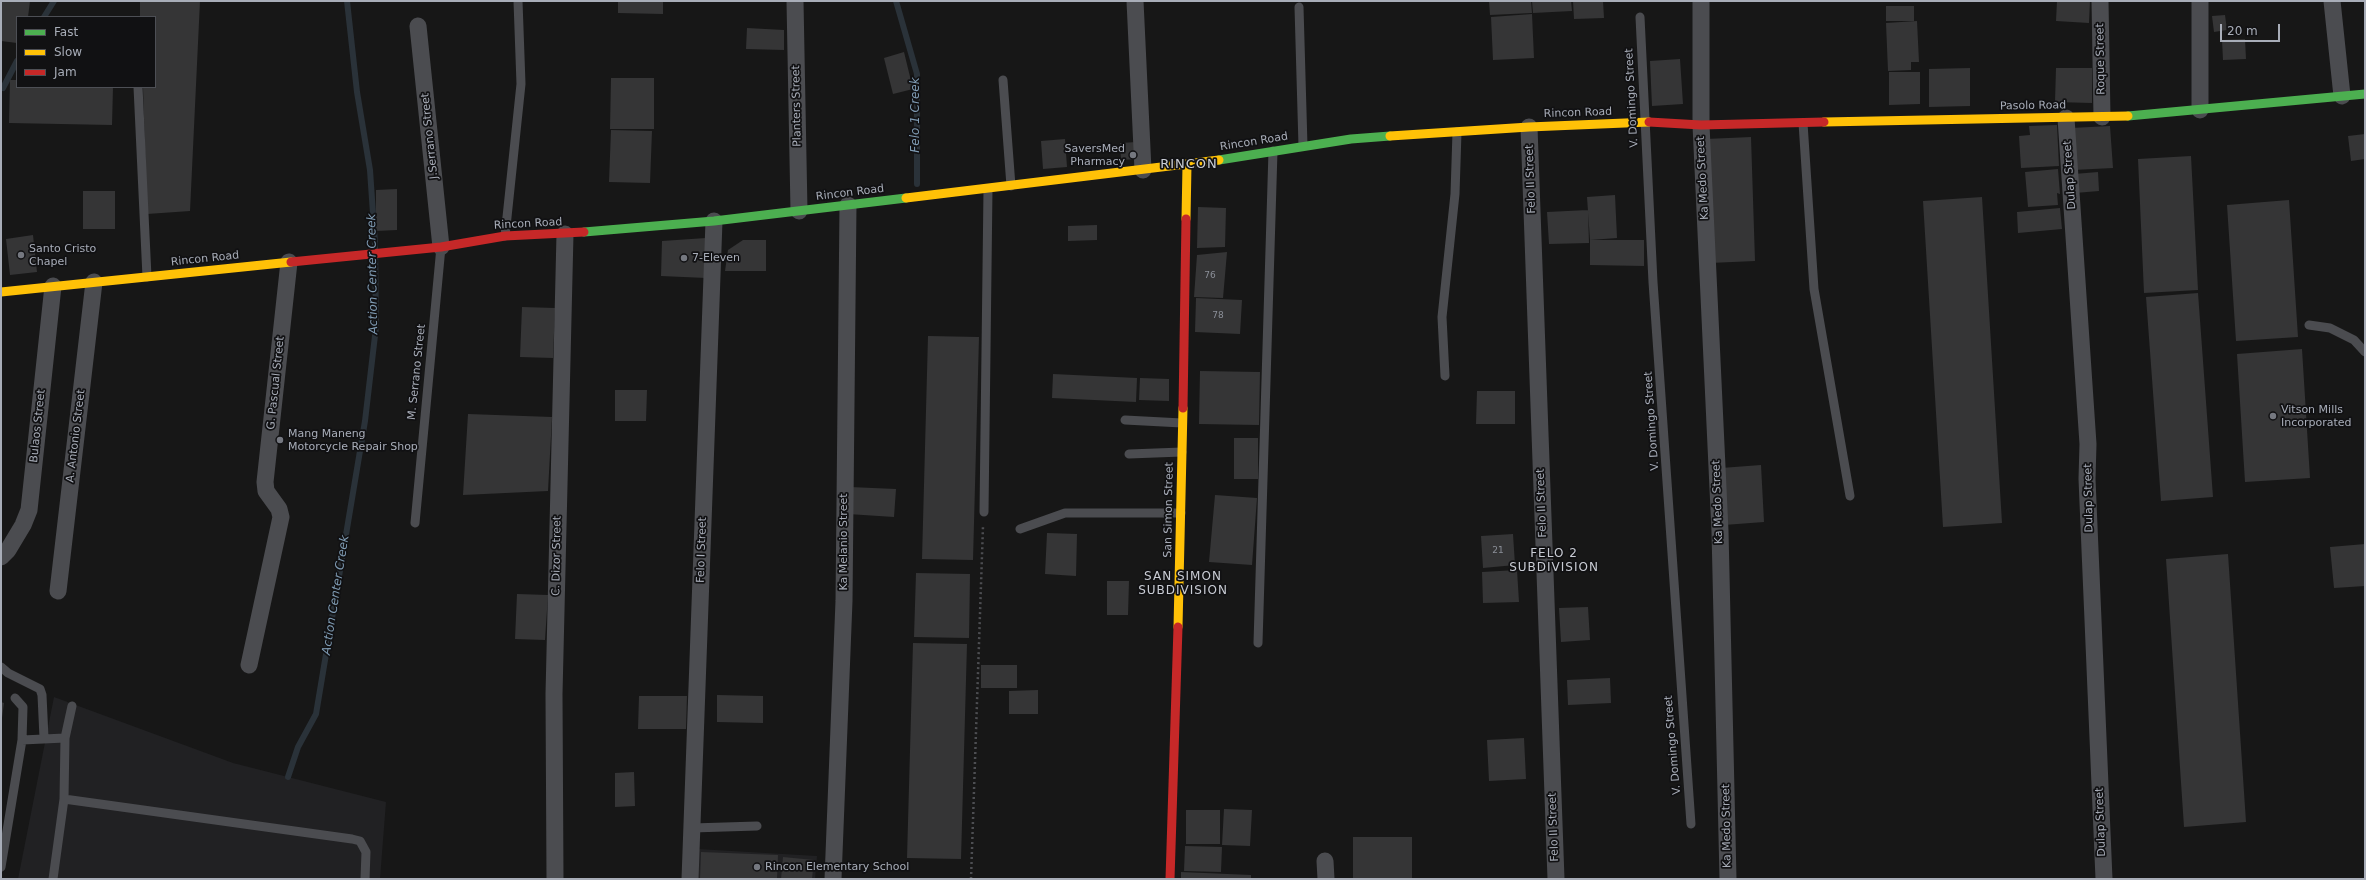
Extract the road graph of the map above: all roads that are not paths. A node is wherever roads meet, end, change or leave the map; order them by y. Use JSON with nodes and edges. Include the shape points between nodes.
{"nodes":[{"id":1,"x":518,"y":1,"type":"edge"},
{"id":2,"x":795,"y":1,"type":"edge"},
{"id":3,"x":1135,"y":1,"type":"edge"},
{"id":4,"x":1701,"y":1,"type":"edge"},
{"id":5,"x":2100,"y":1,"type":"edge"},
{"id":6,"x":2200,"y":1,"type":"edge"},
{"id":7,"x":2332,"y":1,"type":"edge"},
{"id":8,"x":1299,"y":6,"type":"dead end"},
{"id":9,"x":1640,"y":17,"type":"dead end"},
{"id":10,"x":418,"y":26,"type":"dead end"},
{"id":11,"x":1003,"y":80,"type":"dead end"},
{"id":12,"x":138,"y":88,"type":"edge"},
{"id":13,"x":2365,"y":94,"type":"edge"},
{"id":14,"x":2342,"y":96,"type":"junction"},
{"id":15,"x":2200,"y":110,"type":"junction"},
{"id":16,"x":2102,"y":117,"type":"junction"},
{"id":17,"x":2066,"y":118,"type":"junction"},
{"id":18,"x":1646,"y":122,"type":"junction"},
{"id":19,"x":1803,"y":123,"type":"junction"},
{"id":20,"x":1701,"y":125,"type":"junction"},
{"id":21,"x":1529,"y":127,"type":"junction"},
{"id":22,"x":1457,"y":132,"type":"junction"},
{"id":23,"x":1303,"y":146,"type":"junction"},
{"id":24,"x":1274,"y":151,"type":"junction"},
{"id":25,"x":1187,"y":165,"type":"junction"},
{"id":26,"x":1143,"y":170,"type":"junction"},
{"id":27,"x":1011,"y":186,"type":"junction"},
{"id":28,"x":988,"y":189,"type":"junction"},
{"id":29,"x":848,"y":205,"type":"junction"},
{"id":30,"x":799,"y":211,"type":"junction"},
{"id":31,"x":714,"y":222,"type":"junction"},
{"id":32,"x":565,"y":234,"type":"junction"},
{"id":33,"x":505,"y":236,"type":"junction"},
{"id":34,"x":441,"y":247,"type":"junction"},
{"id":35,"x":289,"y":262,"type":"junction"},
{"id":36,"x":147,"y":277,"type":"junction"},
{"id":37,"x":94,"y":282,"type":"junction"},
{"id":38,"x":53,"y":286,"type":"junction"},
{"id":39,"x":1,"y":292,"type":"edge"},
{"id":40,"x":2309,"y":325,"type":"dead end"},
{"id":41,"x":2365,"y":352,"type":"edge"},
{"id":42,"x":1445,"y":376,"type":"dead end"},
{"id":43,"x":1125,"y":420,"type":"dead end"},
{"id":44,"x":1182,"y":423,"type":"junction"},
{"id":45,"x":1182,"y":452,"type":"junction"},
{"id":46,"x":1129,"y":454,"type":"dead end"},
{"id":47,"x":1850,"y":496,"type":"dead end"},
{"id":48,"x":984,"y":512,"type":"road end"},
{"id":49,"x":1181,"y":513,"type":"junction"},
{"id":50,"x":415,"y":523,"type":"dead end"},
{"id":51,"x":1020,"y":530,"type":"dead end"},
{"id":52,"x":1,"y":557,"type":"edge"},
{"id":53,"x":58,"y":591,"type":"dead end"},
{"id":54,"x":1258,"y":643,"type":"dead end"},
{"id":55,"x":249,"y":665,"type":"dead end"},
{"id":56,"x":1,"y":667,"type":"edge"},
{"id":57,"x":15,"y":698,"type":"dead end"},
{"id":58,"x":72,"y":706,"type":"dead end"},
{"id":59,"x":44,"y":738,"type":"junction"},
{"id":60,"x":65,"y":738,"type":"junction"},
{"id":61,"x":22,"y":740,"type":"junction"},
{"id":62,"x":64,"y":798,"type":"junction"},
{"id":63,"x":1691,"y":824,"type":"dead end"},
{"id":64,"x":757,"y":826,"type":"dead end"},
{"id":65,"x":692,"y":828,"type":"junction"},
{"id":66,"x":1325,"y":861,"type":"dead end"},
{"id":67,"x":1,"y":867,"type":"edge"},
{"id":68,"x":53,"y":879,"type":"edge"},
{"id":69,"x":365,"y":879,"type":"edge"},
{"id":70,"x":555,"y":879,"type":"edge"},
{"id":71,"x":690,"y":879,"type":"edge"},
{"id":72,"x":834,"y":879,"type":"edge"},
{"id":73,"x":1170,"y":879,"type":"edge"},
{"id":74,"x":1326,"y":879,"type":"edge"},
{"id":75,"x":1556,"y":879,"type":"edge"},
{"id":76,"x":1728,"y":879,"type":"edge"},
{"id":77,"x":2104,"y":879,"type":"edge"}],
"edges":[{"from":1,"to":33,"type":"lane","via":[[521,84]]},
{"from":2,"to":30,"type":"street","name":"Planters Street"},
{"from":3,"to":26,"type":"street"},
{"from":4,"to":20,"type":"street","name":"Ka Medo Street"},
{"from":5,"to":16,"type":"street","name":"Roque Street"},
{"from":6,"to":15,"type":"street"},
{"from":7,"to":14,"type":"street"},
{"from":8,"to":23,"type":"lane"},
{"from":9,"to":18,"type":"lane","name":"V. Domingo Street"},
{"from":10,"to":34,"type":"street","name":"J.Serrano Street"},
{"from":11,"to":27,"type":"lane"},
{"from":12,"to":36,"type":"lane"},
{"from":13,"to":14,"type":"street","name":"Pasolo Road"},
{"from":14,"to":15,"type":"street","name":"Pasolo Road"},
{"from":15,"to":16,"type":"street","name":"Pasolo Road"},
{"from":16,"to":17,"type":"street","name":"Pasolo Road"},
{"from":17,"to":19,"type":"street","name":"Pasolo Road"},
{"from":17,"to":77,"type":"street","name":"Dulap Street","via":[[2088,444]]},
{"from":18,"to":20,"type":"street","name":"Rincon Road"},
{"from":18,"to":21,"type":"street","name":"Rincon Road"},
{"from":18,"to":63,"type":"lane","name":"V. Domingo Street","via":[[1653,282]]},
{"from":19,"to":20,"type":"street","name":"Pasolo Road"},
{"from":19,"to":47,"type":"lane","via":[[1814,289]]},
{"from":20,"to":76,"type":"street","name":"Ka Medo Street","via":[[1720,531]]},
{"from":21,"to":22,"type":"street","name":"Rincon Road"},
{"from":21,"to":75,"type":"street","name":"Felo II Street"},
{"from":22,"to":23,"type":"street","name":"Rincon Road","via":[[1351,139]]},
{"from":22,"to":42,"type":"lane","via":[[1455,194],[1442,298]]},
{"from":23,"to":24,"type":"street","name":"Rincon Road"},
{"from":24,"to":25,"type":"street","name":"Rincon Road"},
{"from":24,"to":54,"type":"lane"},
{"from":25,"to":26,"type":"street","name":"Rincon Road"},
{"from":25,"to":44,"type":"street","name":"San Simon Street"},
{"from":26,"to":27,"type":"street","name":"Rincon Road"},
{"from":27,"to":28,"type":"street","name":"Rincon Road"},
{"from":28,"to":29,"type":"street","name":"Rincon Road"},
{"from":28,"to":48,"type":"lane"},
{"from":29,"to":30,"type":"street","name":"Rincon Road"},
{"from":29,"to":72,"type":"street","name":"Ka Melanio Street","via":[[844,601]]},
{"from":30,"to":31,"type":"street","name":"Rincon Road"},
{"from":31,"to":32,"type":"street","name":"Rincon Road"},
{"from":31,"to":65,"type":"street","name":"Felo Ⅰ Street"},
{"from":32,"to":33,"type":"street","name":"Rincon Road"},
{"from":32,"to":70,"type":"street","name":"C. Dizor Street","via":[[554,694]]},
{"from":33,"to":34,"type":"street","name":"Rincon Road"},
{"from":34,"to":35,"type":"street","name":"Rincon Road"},
{"from":34,"to":50,"type":"lane","name":"M. Serrano Street"},
{"from":35,"to":36,"type":"street","name":"Rincon Road"},
{"from":35,"to":55,"type":"street","name":"G. Pascual Street","via":[[265,482],[266,491],[279,509],[281,517]]},
{"from":36,"to":37,"type":"street","name":"Rincon Road"},
{"from":37,"to":38,"type":"street","name":"Rincon Road"},
{"from":37,"to":53,"type":"street","name":"A. Antonio Street"},
{"from":38,"to":39,"type":"street","name":"Rincon Road"},
{"from":38,"to":52,"type":"street","name":"Bulaos Street","via":[[29,510],[8,550]]},
{"from":40,"to":41,"type":"lane","via":[[2330,328],[2354,340]]},
{"from":43,"to":44,"type":"lane"},
{"from":44,"to":45,"type":"street","name":"San Simon Street"},
{"from":45,"to":46,"type":"lane"},
{"from":45,"to":49,"type":"street","name":"San Simon Street"},
{"from":49,"to":51,"type":"lane","via":[[1065,513]]},
{"from":49,"to":73,"type":"street","name":"San Simon Street"},
{"from":56,"to":59,"type":"lane","via":[[40,690]]},
{"from":57,"to":61,"type":"lane","via":[[23,707]]},
{"from":58,"to":60,"type":"lane"},
{"from":59,"to":60,"type":"lane"},
{"from":59,"to":61,"type":"lane"},
{"from":60,"to":62,"type":"lane"},
{"from":61,"to":67,"type":"lane"},
{"from":62,"to":68,"type":"lane"},
{"from":62,"to":69,"type":"lane","via":[[360,841],[366,852]]},
{"from":64,"to":65,"type":"lane"},
{"from":65,"to":71,"type":"street","name":"Felo Ⅰ Street"},
{"from":66,"to":74,"type":"street"}]}
